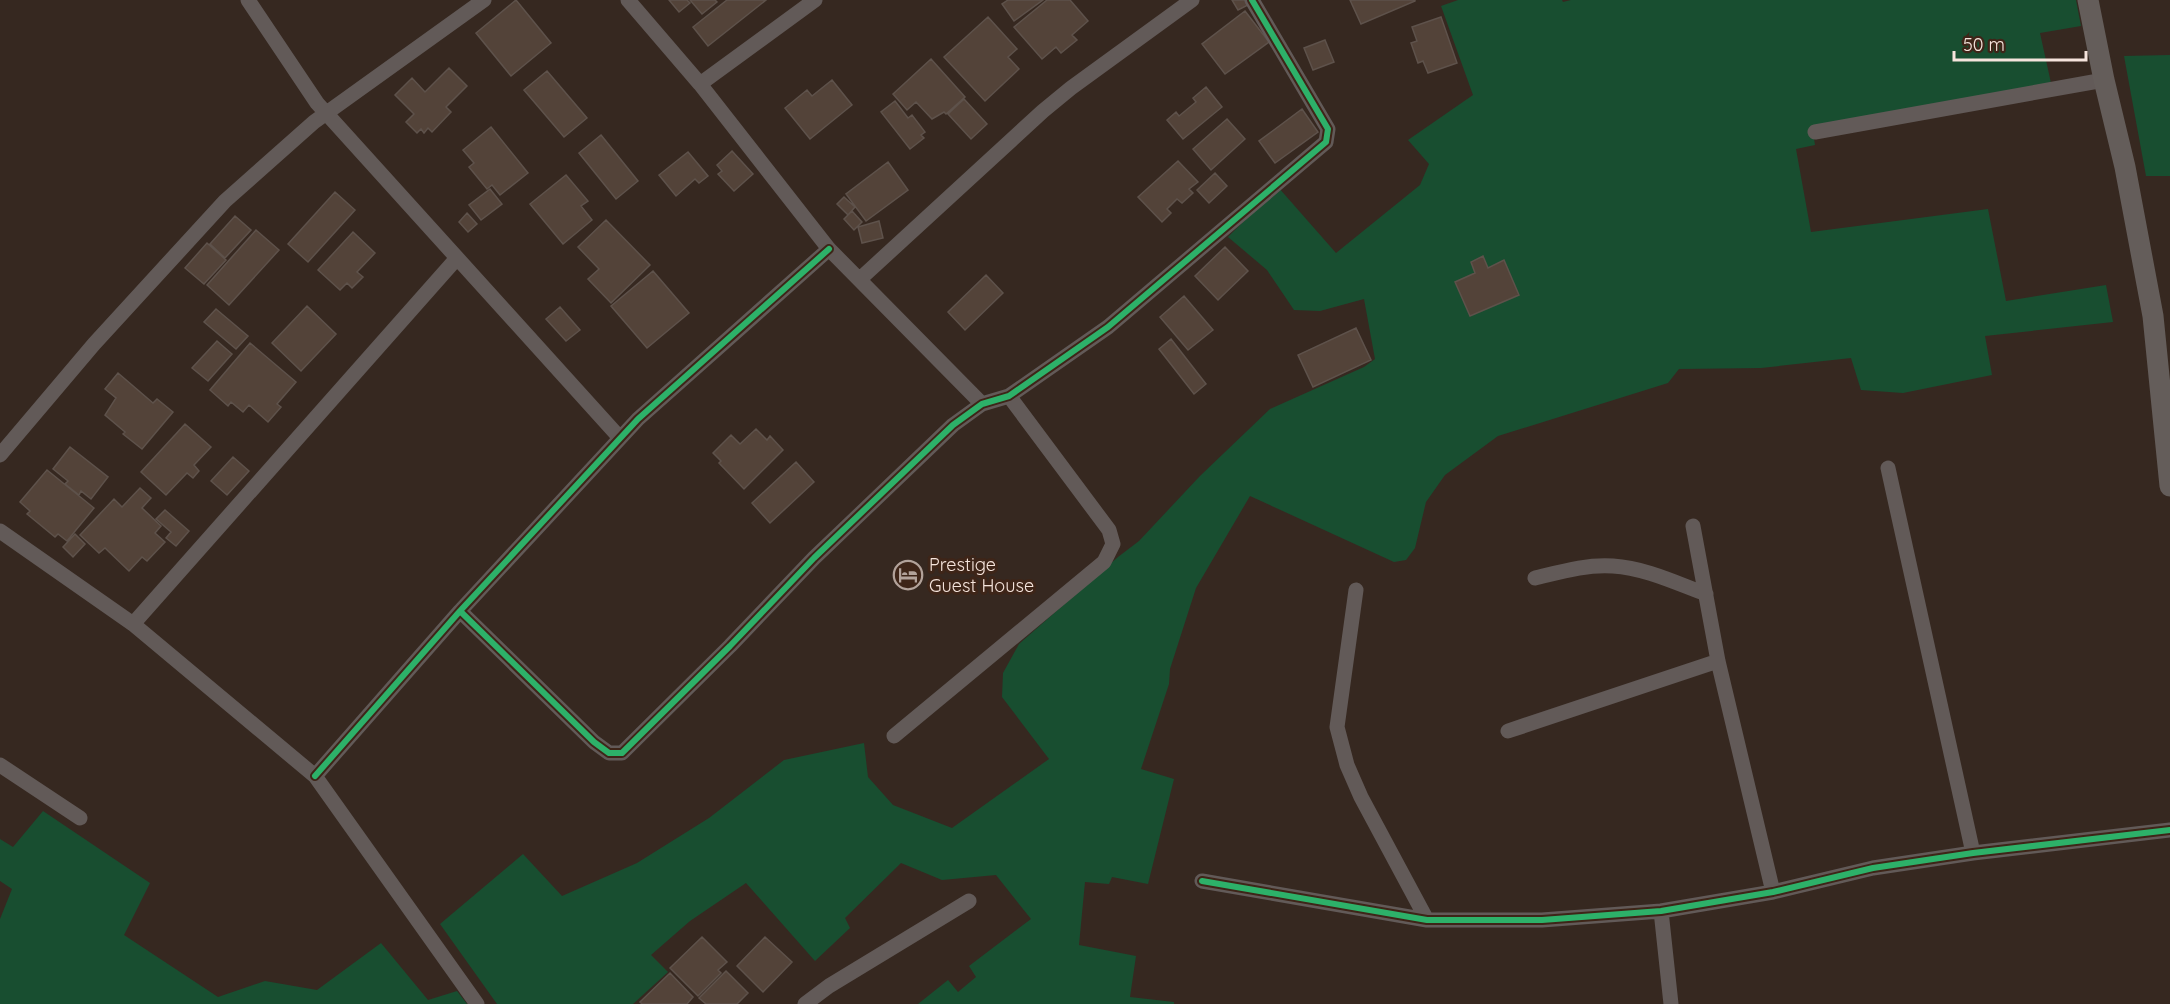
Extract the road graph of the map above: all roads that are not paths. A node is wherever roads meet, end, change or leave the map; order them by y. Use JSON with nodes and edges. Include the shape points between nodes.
{"nodes":[{"id":1,"x":248,"y":0,"type":"edge"},
{"id":2,"x":484,"y":0,"type":"edge"},
{"id":3,"x":627,"y":0,"type":"edge"},
{"id":4,"x":815,"y":0,"type":"edge"},
{"id":5,"x":1191,"y":0,"type":"edge"},
{"id":6,"x":1252,"y":0,"type":"edge"},
{"id":7,"x":2088,"y":0,"type":"edge"},
{"id":8,"x":2104,"y":80,"type":"junction"},
{"id":9,"x":700,"y":84,"type":"junction"},
{"id":10,"x":327,"y":114,"type":"junction"},
{"id":11,"x":1815,"y":132,"type":"dead end"},
{"id":12,"x":829,"y":249,"type":"junction"},
{"id":13,"x":457,"y":258,"type":"junction"},
{"id":14,"x":860,"y":279,"type":"junction"},
{"id":15,"x":1009,"y":396,"type":"junction"},
{"id":16,"x":982,"y":404,"type":"junction"},
{"id":17,"x":620,"y":438,"type":"junction"},
{"id":18,"x":0,"y":455,"type":"edge"},
{"id":19,"x":1888,"y":468,"type":"dead end"},
{"id":20,"x":2170,"y":486,"type":"edge"},
{"id":21,"x":1693,"y":526,"type":"dead end"},
{"id":22,"x":0,"y":531,"type":"edge"},
{"id":23,"x":1535,"y":578,"type":"dead end"},
{"id":24,"x":1356,"y":590,"type":"dead end"},
{"id":25,"x":1706,"y":594,"type":"junction"},
{"id":26,"x":460,"y":611,"type":"junction"},
{"id":27,"x":133,"y":624,"type":"junction"},
{"id":28,"x":1718,"y":661,"type":"junction"},
{"id":29,"x":1508,"y":731,"type":"dead end"},
{"id":30,"x":894,"y":736,"type":"dead end"},
{"id":31,"x":0,"y":765,"type":"edge"},
{"id":32,"x":315,"y":776,"type":"junction"},
{"id":33,"x":80,"y":818,"type":"dead end"},
{"id":34,"x":2170,"y":830,"type":"edge"},
{"id":35,"x":1973,"y":853,"type":"junction"},
{"id":36,"x":1202,"y":881,"type":"dead end"},
{"id":37,"x":1773,"y":892,"type":"junction"},
{"id":38,"x":969,"y":901,"type":"dead end"},
{"id":39,"x":1661,"y":911,"type":"junction"},
{"id":40,"x":1428,"y":920,"type":"junction"},
{"id":41,"x":477,"y":1004,"type":"edge"},
{"id":42,"x":806,"y":1004,"type":"edge"},
{"id":43,"x":1671,"y":1004,"type":"edge"}],
"edges":[{"from":1,"to":10,"type":"street"},
{"from":2,"to":10,"type":"street"},
{"from":3,"to":9,"type":"street"},
{"from":4,"to":9,"type":"street"},
{"from":5,"to":14,"type":"street","via":[[1050,105]]},
{"from":6,"to":15,"type":"street","via":[[1328,129],[1326,142],[1108,327]]},
{"from":7,"to":8,"type":"street"},
{"from":8,"to":11,"type":"street"},
{"from":8,"to":20,"type":"street","via":[[2153,316]]},
{"from":9,"to":12,"type":"street"},
{"from":10,"to":13,"type":"street"},
{"from":10,"to":18,"type":"street","via":[[225,201],[94,344]]},
{"from":12,"to":14,"type":"street"},
{"from":12,"to":17,"type":"street"},
{"from":13,"to":17,"type":"street"},
{"from":13,"to":27,"type":"street"},
{"from":14,"to":16,"type":"street"},
{"from":15,"to":16,"type":"street"},
{"from":15,"to":30,"type":"street","via":[[1109,530],[1113,544],[1104,562]]},
{"from":16,"to":26,"type":"street","via":[[953,424],[814,558],[622,753],[609,753],[594,742]]},
{"from":17,"to":26,"type":"street"},
{"from":19,"to":35,"type":"street"},
{"from":21,"to":25,"type":"street"},
{"from":22,"to":27,"type":"street"},
{"from":23,"to":25,"type":"street","via":[[1569,569],[1612,566],[1651,573]]},
{"from":24,"to":40,"type":"street","via":[[1337,727],[1361,797]]},
{"from":25,"to":28,"type":"street"},
{"from":26,"to":32,"type":"street"},
{"from":27,"to":32,"type":"street"},
{"from":28,"to":29,"type":"street"},
{"from":28,"to":37,"type":"street"},
{"from":31,"to":33,"type":"street"},
{"from":32,"to":41,"type":"street"},
{"from":34,"to":35,"type":"street"},
{"from":35,"to":37,"type":"street","via":[[1873,868]]},
{"from":36,"to":40,"type":"street"},
{"from":37,"to":39,"type":"street"},
{"from":38,"to":42,"type":"street"},
{"from":39,"to":40,"type":"street","via":[[1542,920]]},
{"from":39,"to":43,"type":"street"}]}
